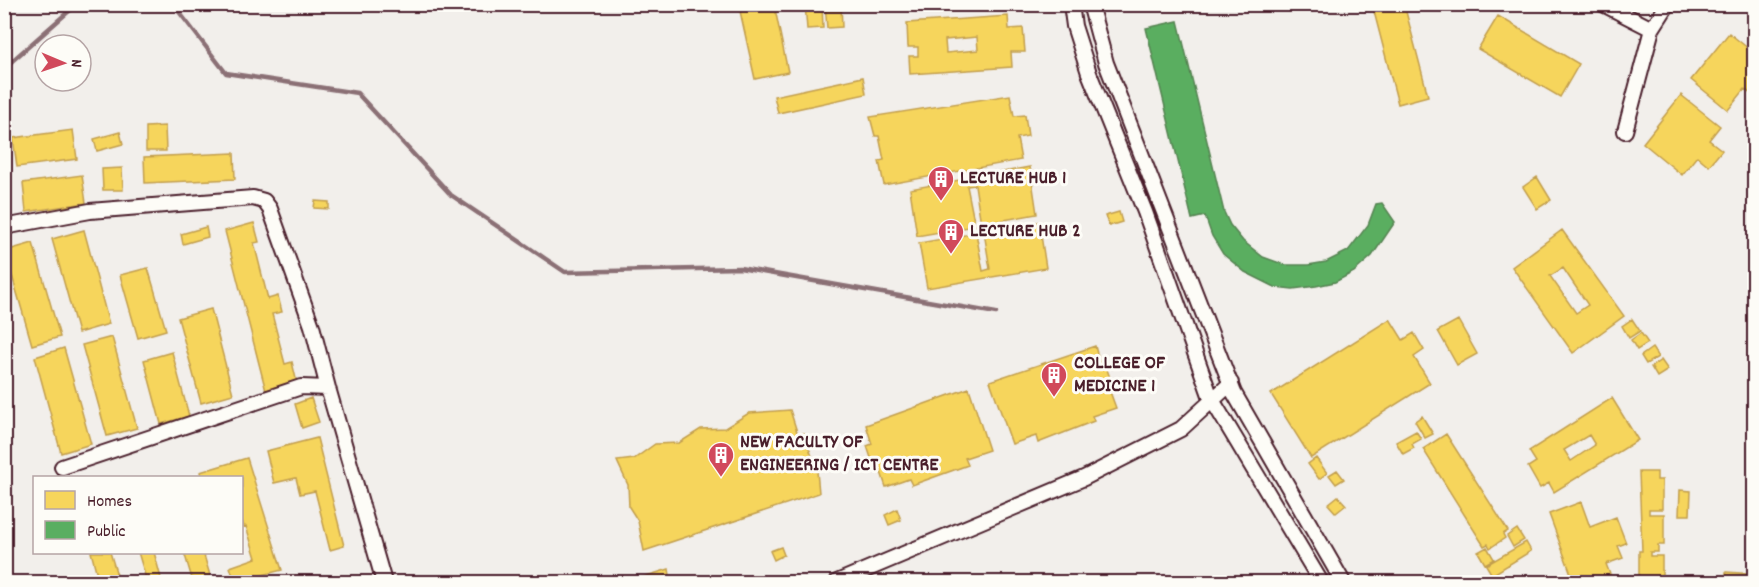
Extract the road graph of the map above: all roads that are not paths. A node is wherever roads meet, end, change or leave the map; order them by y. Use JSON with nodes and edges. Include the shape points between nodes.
{"nodes":[{"id":1,"x":1071,"y":4,"type":"edge"},
{"id":2,"x":1090,"y":4,"type":"edge"},
{"id":3,"x":1603,"y":4,"type":"edge"},
{"id":4,"x":1668,"y":4,"type":"edge"},
{"id":5,"x":1652,"y":29,"type":"junction"},
{"id":6,"x":1625,"y":132,"type":"dead end"},
{"id":7,"x":4,"y":227,"type":"edge"},
{"id":8,"x":1231,"y":383,"type":"junction"},
{"id":9,"x":328,"y":388,"type":"junction"},
{"id":10,"x":1211,"y":398,"type":"junction"},
{"id":11,"x":62,"y":467,"type":"dead end"},
{"id":12,"x":384,"y":582,"type":"edge"},
{"id":13,"x":837,"y":582,"type":"edge"},
{"id":14,"x":1321,"y":582,"type":"edge"},
{"id":15,"x":1342,"y":582,"type":"edge"}],
"edges":[{"from":1,"to":10,"type":"street","via":[[1089,73],[1145,212]]},
{"from":2,"to":8,"type":"street","via":[[1106,63]]},
{"from":3,"to":5,"type":"street"},
{"from":4,"to":5,"type":"street"},
{"from":5,"to":6,"type":"street"},
{"from":7,"to":9,"type":"street","via":[[90,211],[253,198],[264,201],[312,326]]},
{"from":8,"to":10,"type":"street"},
{"from":8,"to":15,"type":"street"},
{"from":9,"to":11,"type":"street","via":[[301,387]]},
{"from":9,"to":12,"type":"street"},
{"from":10,"to":13,"type":"street","via":[[1181,429],[1084,478]]},
{"from":10,"to":14,"type":"street"}]}
